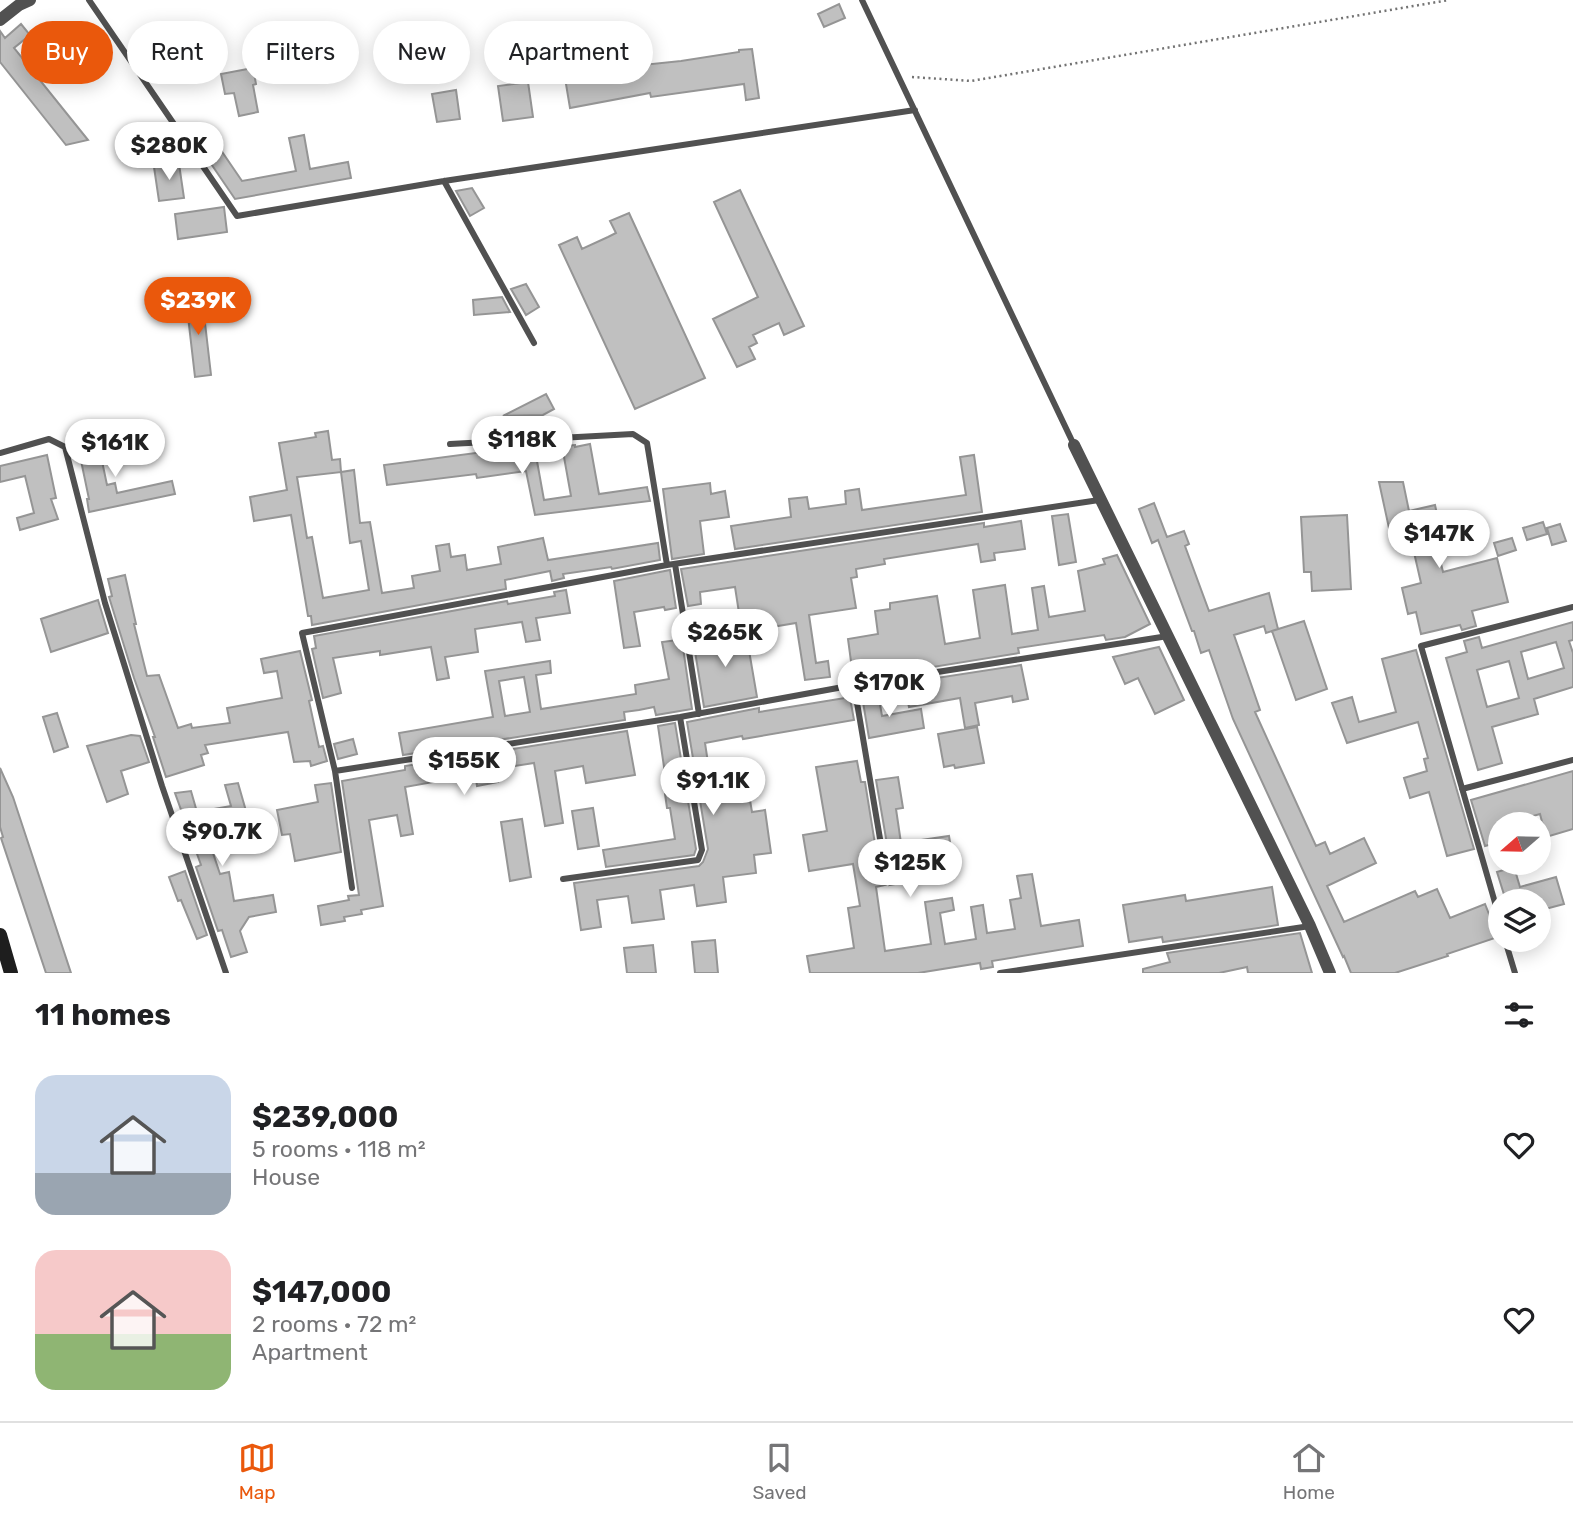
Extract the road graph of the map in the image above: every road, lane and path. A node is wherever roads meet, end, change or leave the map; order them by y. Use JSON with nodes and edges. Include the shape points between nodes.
{"nodes":[{"id":1,"x":30,"y":0,"type":"edge"},
{"id":2,"x":89,"y":0,"type":"edge"},
{"id":3,"x":862,"y":0,"type":"edge"},
{"id":4,"x":1449,"y":0,"type":"edge"},
{"id":5,"x":0,"y":20,"type":"edge"},
{"id":6,"x":898,"y":76,"type":"junction"},
{"id":7,"x":915,"y":110,"type":"junction"},
{"id":8,"x":444,"y":181,"type":"junction"},
{"id":9,"x":534,"y":343,"type":"dead end"},
{"id":10,"x":450,"y":444,"type":"dead end"},
{"id":11,"x":1074,"y":445,"type":"joint"},
{"id":12,"x":0,"y":453,"type":"edge"},
{"id":13,"x":1101,"y":499,"type":"junction"},
{"id":14,"x":671,"y":564,"type":"junction"},
{"id":15,"x":1573,"y":607,"type":"edge"},
{"id":16,"x":1168,"y":636,"type":"junction"},
{"id":17,"x":854,"y":685,"type":"junction"},
{"id":18,"x":699,"y":714,"type":"junction"},
{"id":19,"x":680,"y":717,"type":"junction"},
{"id":20,"x":1573,"y":760,"type":"edge"},
{"id":21,"x":335,"y":771,"type":"junction"},
{"id":22,"x":1462,"y":789,"type":"junction"},
{"id":23,"x":563,"y":879,"type":"dead end"},
{"id":24,"x":887,"y":880,"type":"dead end"},
{"id":25,"x":352,"y":888,"type":"dead end"},
{"id":26,"x":1491,"y":889,"type":"edge"},
{"id":27,"x":1310,"y":926,"type":"junction"},
{"id":28,"x":0,"y":935,"type":"edge"},
{"id":29,"x":1509,"y":952,"type":"edge"},
{"id":30,"x":10,"y":973,"type":"edge"},
{"id":31,"x":226,"y":973,"type":"edge"},
{"id":32,"x":1000,"y":973,"type":"edge"},
{"id":33,"x":1330,"y":973,"type":"edge"},
{"id":34,"x":1515,"y":973,"type":"edge"}],
"edges":[{"from":1,"to":5,"type":"street"},
{"from":2,"to":8,"type":"lane","via":[[237,216]]},
{"from":3,"to":6,"type":"lane"},
{"from":4,"to":6,"type":"path","via":[[971,82]]},
{"from":6,"to":7,"type":"lane"},
{"from":7,"to":8,"type":"lane"},
{"from":7,"to":11,"type":"lane"},
{"from":8,"to":9,"type":"lane"},
{"from":10,"to":14,"type":"lane","via":[[633,434],[647,443]]},
{"from":11,"to":13,"type":"street"},
{"from":12,"to":31,"type":"lane","via":[[49,439],[65,447],[105,603]]},
{"from":13,"to":14,"type":"lane"},
{"from":13,"to":16,"type":"street"},
{"from":14,"to":18,"type":"lane"},
{"from":14,"to":21,"type":"lane","via":[[302,633]]},
{"from":15,"to":22,"type":"lane","via":[[1421,646]]},
{"from":16,"to":17,"type":"lane"},
{"from":16,"to":27,"type":"street"},
{"from":17,"to":18,"type":"lane"},
{"from":17,"to":24,"type":"lane"},
{"from":18,"to":19,"type":"lane"},
{"from":19,"to":21,"type":"lane"},
{"from":19,"to":23,"type":"lane","via":[[702,850],[698,860]]},
{"from":20,"to":22,"type":"lane"},
{"from":21,"to":25,"type":"lane"},
{"from":22,"to":26,"type":"lane"},
{"from":27,"to":32,"type":"lane"},
{"from":27,"to":33,"type":"street"},
{"from":28,"to":30,"type":"street"},
{"from":29,"to":34,"type":"lane"}]}
